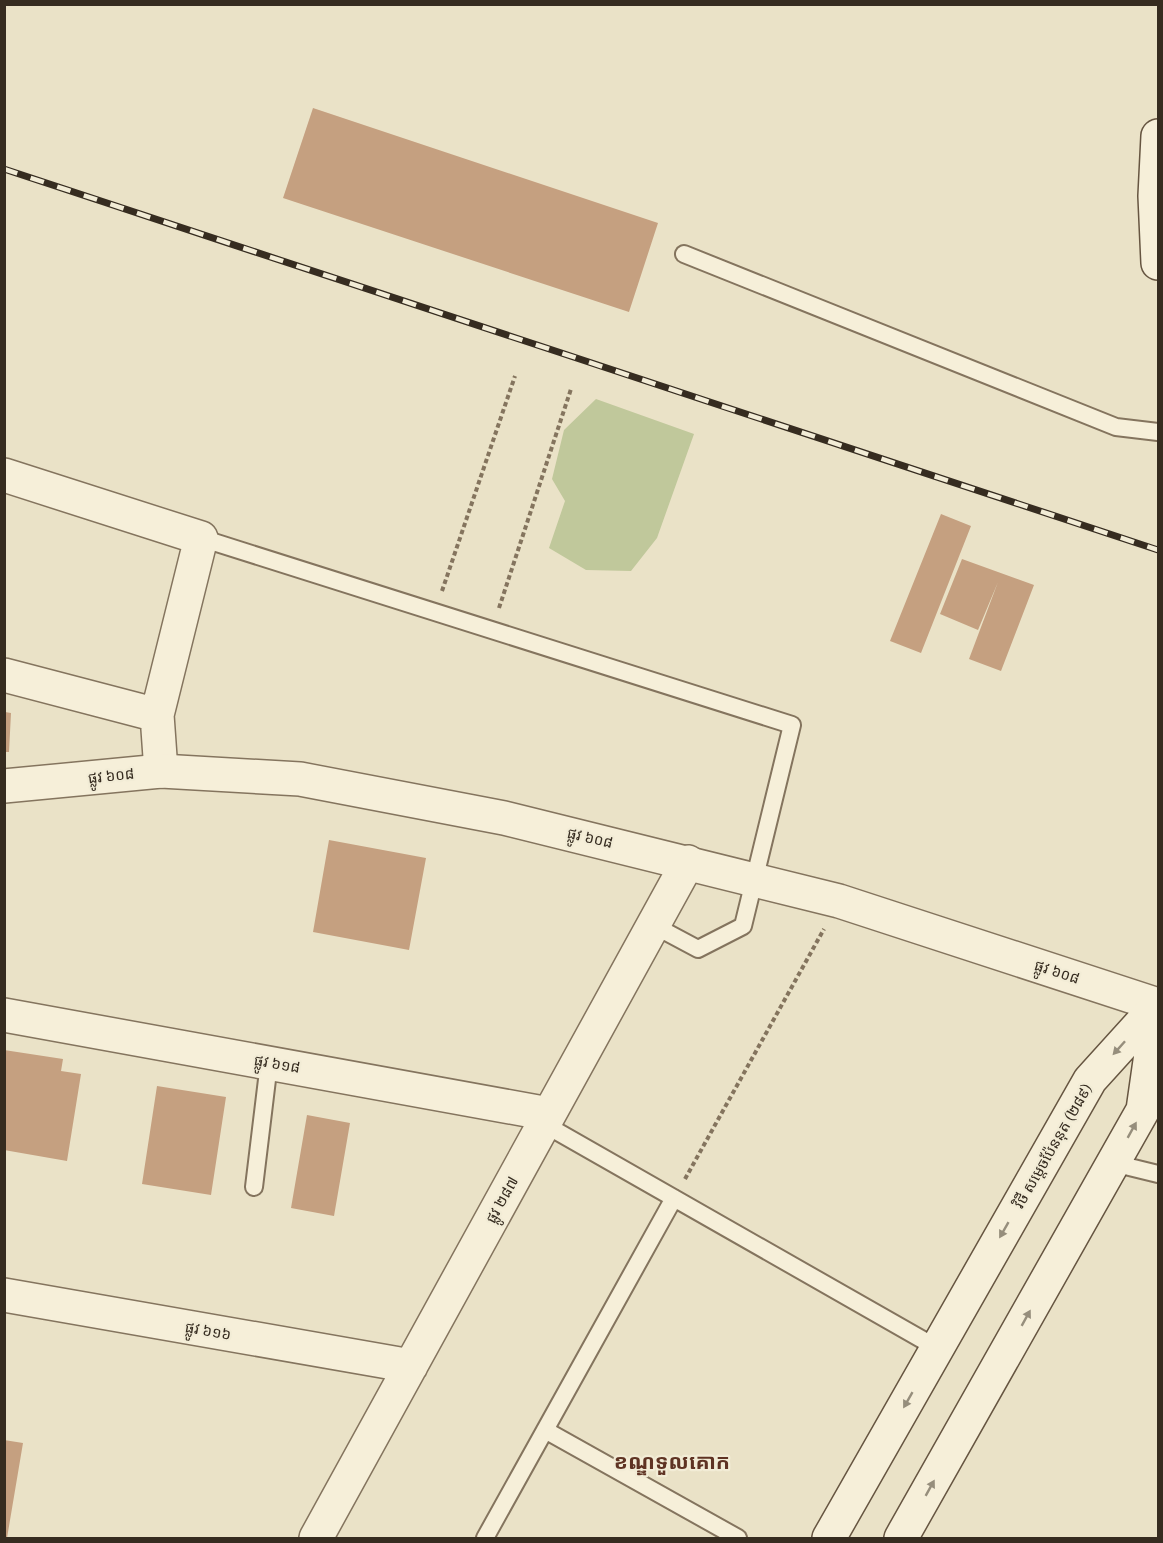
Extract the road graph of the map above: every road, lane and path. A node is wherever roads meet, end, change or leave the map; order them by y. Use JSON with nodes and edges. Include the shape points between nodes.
{"nodes":[{"id":1,"x":1158,"y":136,"type":"edge"},
{"id":2,"x":684,"y":254,"type":"dead end"},
{"id":3,"x":1158,"y":263,"type":"edge"},
{"id":4,"x":515,"y":376,"type":"dead end"},
{"id":5,"x":571,"y":389,"type":"dead end"},
{"id":6,"x":1158,"y":432,"type":"edge"},
{"id":7,"x":4,"y":476,"type":"edge"},
{"id":8,"x":201,"y":538,"type":"junction"},
{"id":9,"x":435,"y":613,"type":"junction"},
{"id":10,"x":492,"y":631,"type":"junction"},
{"id":11,"x":4,"y":675,"type":"edge"},
{"id":12,"x":157,"y":715,"type":"junction"},
{"id":13,"x":161,"y":771,"type":"junction"},
{"id":14,"x":4,"y":786,"type":"edge"},
{"id":15,"x":688,"y":862,"type":"junction"},
{"id":16,"x":754,"y":879,"type":"junction"},
{"id":17,"x":839,"y":901,"type":"junction"},
{"id":18,"x":653,"y":926,"type":"junction"},
{"id":19,"x":1158,"y":1005,"type":"edge"},
{"id":20,"x":4,"y":1015,"type":"edge"},
{"id":21,"x":269,"y":1063,"type":"junction"},
{"id":22,"x":547,"y":1119,"type":"junction"},
{"id":23,"x":1113,"y":1163,"type":"junction"},
{"id":24,"x":1158,"y":1174,"type":"edge"},
{"id":25,"x":254,"y":1187,"type":"dead end"},
{"id":26,"x":674,"y":1198,"type":"junction"},
{"id":27,"x":4,"y":1295,"type":"edge"},
{"id":28,"x":937,"y":1348,"type":"junction"},
{"id":29,"x":411,"y":1366,"type":"junction"},
{"id":30,"x":545,"y":1430,"type":"junction"},
{"id":31,"x":316,"y":1539,"type":"edge"},
{"id":32,"x":485,"y":1539,"type":"edge"},
{"id":33,"x":738,"y":1539,"type":"edge"},
{"id":34,"x":830,"y":1539,"type":"edge"},
{"id":35,"x":901,"y":1539,"type":"edge"}],
"edges":[{"from":1,"to":3,"type":"street"},
{"from":2,"to":6,"type":"lane","via":[[1116,427]]},
{"from":4,"to":9,"type":"path"},
{"from":5,"to":10,"type":"path"},
{"from":7,"to":8,"type":"street"},
{"from":8,"to":9,"type":"lane"},
{"from":8,"to":12,"type":"street"},
{"from":9,"to":10,"type":"lane"},
{"from":10,"to":16,"type":"lane","via":[[792,725]]},
{"from":11,"to":12,"type":"street"},
{"from":12,"to":13,"type":"street"},
{"from":13,"to":14,"type":"street","name":"ផ្លូវ ៦០៨"},
{"from":13,"to":15,"type":"street","name":"ផ្លូវ ៦០៨","via":[[300,779],[504,818]]},
{"from":15,"to":16,"type":"street","name":"ផ្លូវ ៦០៨"},
{"from":15,"to":18,"type":"street","name":"ផ្លូវ ២៨៧"},
{"from":16,"to":17,"type":"street","name":"ផ្លូវ ៦០៨"},
{"from":16,"to":18,"type":"lane","via":[[743,926],[698,949]]},
{"from":17,"to":19,"type":"street","name":"ផ្លូវ ៦០៨"},
{"from":17,"to":26,"type":"path"},
{"from":18,"to":22,"type":"street","name":"ផ្លូវ ២៨៧"},
{"from":23,"to":19,"type":"street","one_way":true,"via":[[1143,1110]]},
{"from":19,"to":28,"type":"street","name":"វិថី សម្តេចប៉ែននុត (២៨៩)","one_way":true,"via":[[1090,1080]]},
{"from":20,"to":21,"type":"street","name":"ផ្លូវ ៦១៨"},
{"from":21,"to":22,"type":"street","name":"ផ្លូវ ៦១៨"},
{"from":21,"to":25,"type":"lane"},
{"from":22,"to":26,"type":"lane"},
{"from":22,"to":29,"type":"street","name":"ផ្លូវ ២៨៧"},
{"from":23,"to":24,"type":"lane"},
{"from":35,"to":23,"type":"street","one_way":true},
{"from":26,"to":28,"type":"lane"},
{"from":26,"to":30,"type":"lane"},
{"from":27,"to":29,"type":"street","name":"ផ្លូវ ៦១៦"},
{"from":28,"to":34,"type":"street","name":"វិថី សម្តេចប៉ែននុត (២៨៩)","one_way":true},
{"from":29,"to":31,"type":"street","name":"ផ្លូវ ២៨៧"},
{"from":30,"to":32,"type":"lane"},
{"from":30,"to":33,"type":"lane"}]}
